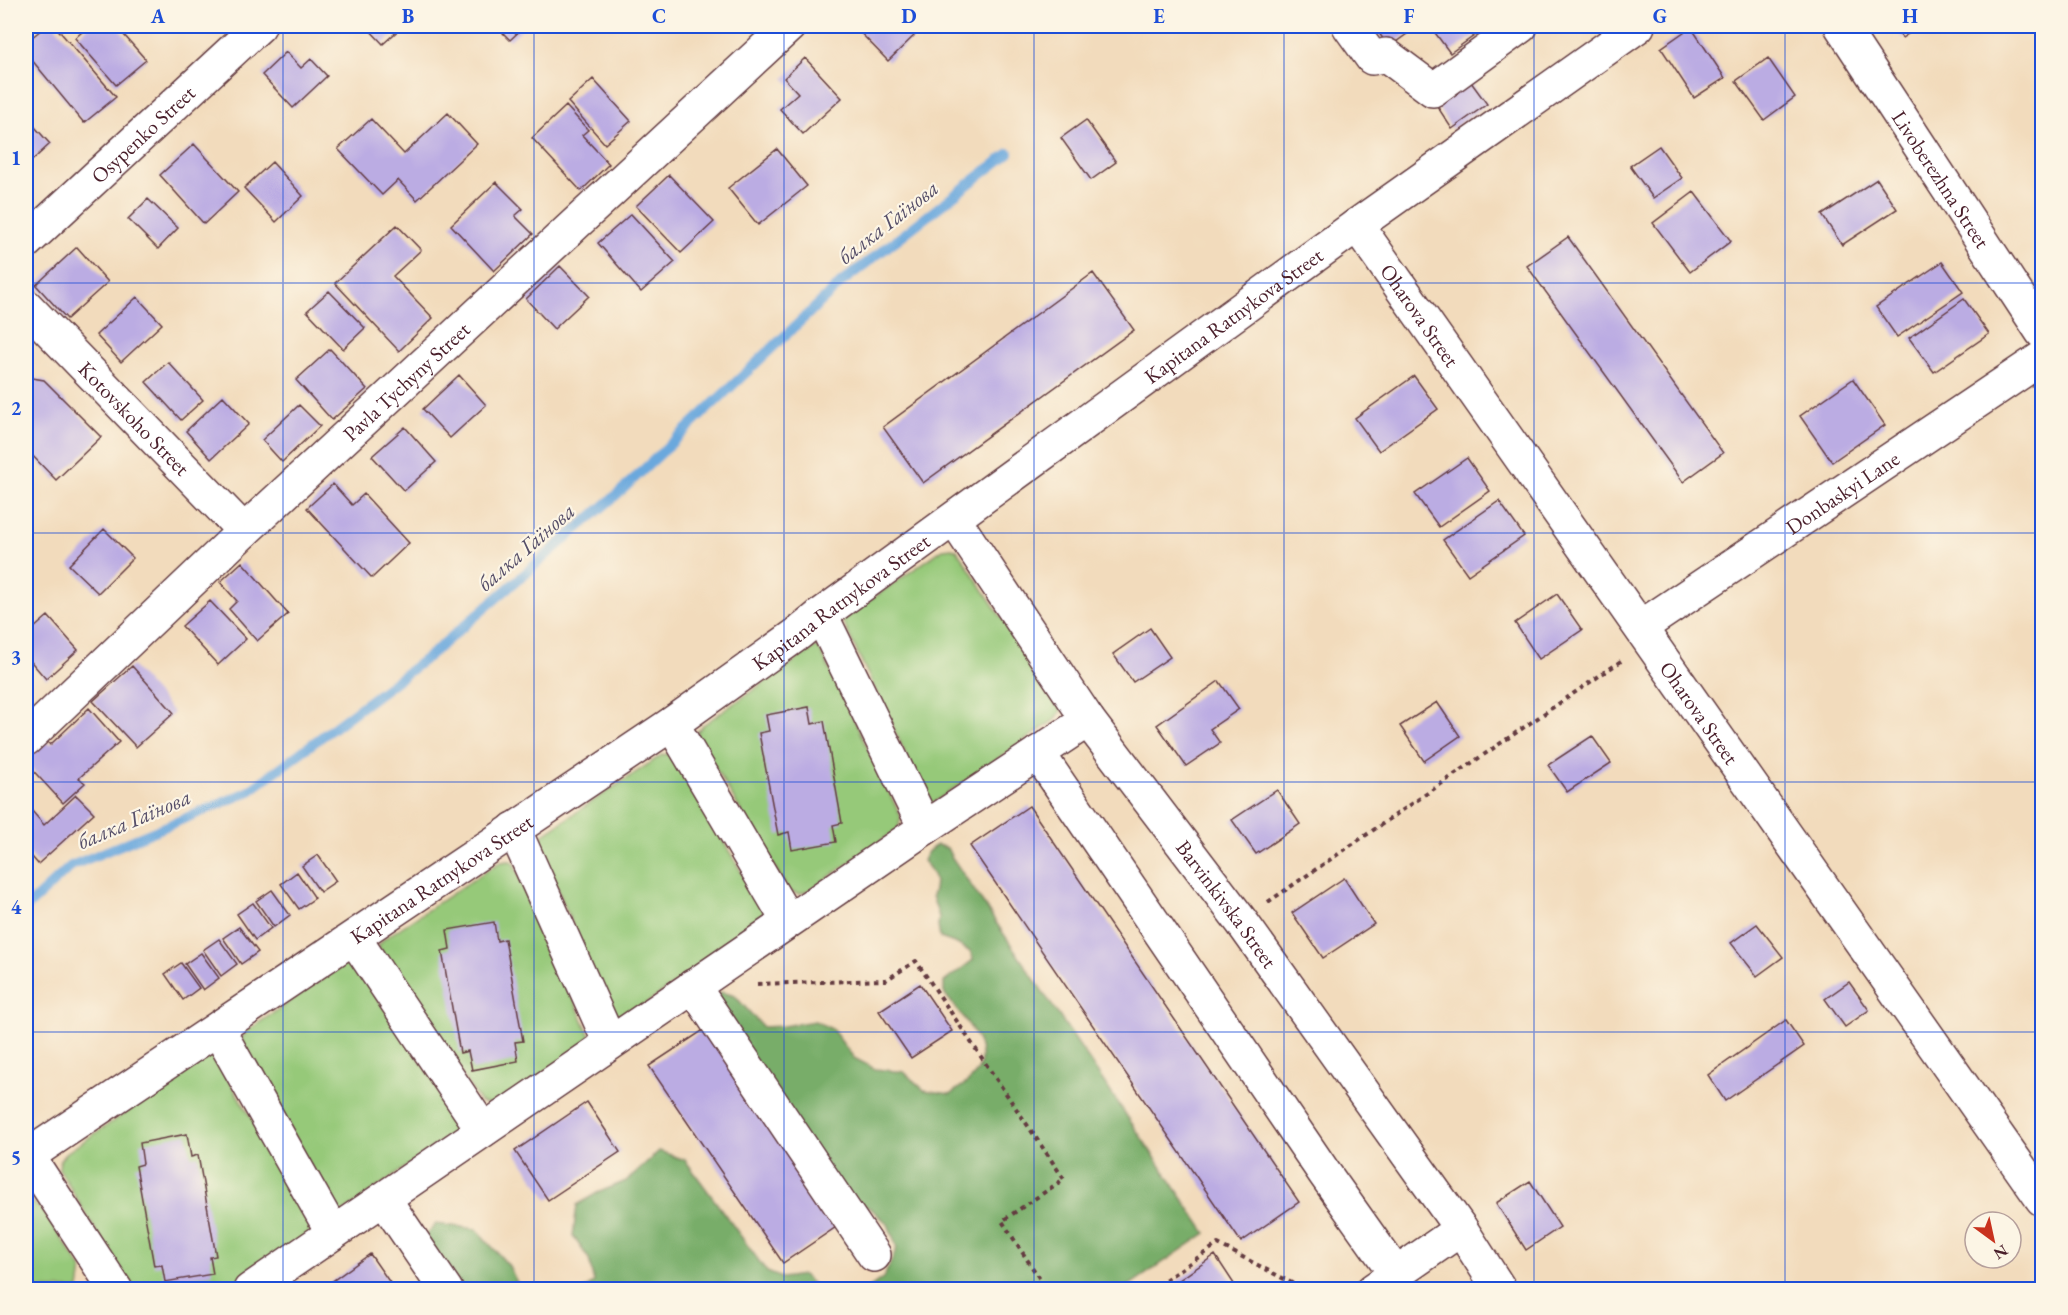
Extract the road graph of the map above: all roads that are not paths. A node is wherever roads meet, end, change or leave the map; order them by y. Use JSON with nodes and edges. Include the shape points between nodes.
{"nodes":[{"id":1,"x":259,"y":26,"type":"edge"},
{"id":2,"x":789,"y":26,"type":"edge"},
{"id":3,"x":1349,"y":26,"type":"edge"},
{"id":4,"x":1521,"y":26,"type":"edge"},
{"id":5,"x":1638,"y":26,"type":"edge"},
{"id":6,"x":1841,"y":26,"type":"edge"},
{"id":7,"x":1357,"y":225,"type":"junction"},
{"id":8,"x":26,"y":243,"type":"edge"},
{"id":9,"x":26,"y":306,"type":"edge"},
{"id":10,"x":2043,"y":332,"type":"edge"},
{"id":11,"x":2043,"y":358,"type":"edge"},
{"id":12,"x":954,"y":519,"type":"junction"},
{"id":13,"x":244,"y":531,"type":"junction"},
{"id":14,"x":820,"y":615,"type":"junction"},
{"id":15,"x":1646,"y":634,"type":"junction"},
{"id":16,"x":1088,"y":720,"type":"junction"},
{"id":17,"x":673,"y":723,"type":"junction"},
{"id":18,"x":26,"y":740,"type":"edge"},
{"id":19,"x":1038,"y":753,"type":"junction"},
{"id":20,"x":925,"y":828,"type":"junction"},
{"id":21,"x":514,"y":829,"type":"junction"},
{"id":22,"x":788,"y":921,"type":"junction"},
{"id":23,"x":354,"y":938,"type":"junction"},
{"id":24,"x":693,"y":986,"type":"junction"},
{"id":25,"x":219,"y":1028,"type":"junction"},
{"id":26,"x":610,"y":1043,"type":"junction"},
{"id":27,"x":483,"y":1130,"type":"junction"},
{"id":28,"x":27,"y":1157,"type":"edge"},
{"id":29,"x":384,"y":1199,"type":"junction"},
{"id":30,"x":2043,"y":1199,"type":"edge"},
{"id":31,"x":1461,"y":1229,"type":"junction"},
{"id":32,"x":333,"y":1233,"type":"junction"},
{"id":33,"x":874,"y":1255,"type":"dead end"},
{"id":34,"x":1385,"y":1282,"type":"edge"},
{"id":35,"x":116,"y":1290,"type":"edge"},
{"id":36,"x":250,"y":1290,"type":"edge"},
{"id":37,"x":446,"y":1290,"type":"edge"},
{"id":38,"x":1500,"y":1290,"type":"edge"}],
"edges":[{"from":1,"to":8,"type":"street","name":"Osypenko Street"},
{"from":2,"to":13,"type":"street","name":"Pavla Tychyny Street"},
{"from":3,"to":4,"type":"street","via":[[1372,58],[1386,55],[1433,90]]},
{"from":5,"to":7,"type":"street","name":"Kapitana Ratnykova Street"},
{"from":6,"to":10,"type":"street","name":"Livoberezhna Street"},
{"from":7,"to":12,"type":"street","name":"Kapitana Ratnykova Street"},
{"from":7,"to":15,"type":"street","name":"Oharova Street"},
{"from":9,"to":13,"type":"street","name":"Kotovskoho Street"},
{"from":11,"to":15,"type":"street","name":"Donbaskyi Lane"},
{"from":12,"to":14,"type":"street","name":"Kapitana Ratnykova Street"},
{"from":12,"to":16,"type":"street","name":"Barvinkivska Street"},
{"from":13,"to":18,"type":"street","name":"Pavla Tychyny Street"},
{"from":14,"to":17,"type":"street","name":"Kapitana Ratnykova Street"},
{"from":14,"to":20,"type":"street"},
{"from":15,"to":30,"type":"street","name":"Oharova Street"},
{"from":16,"to":19,"type":"street"},
{"from":16,"to":31,"type":"street","name":"Barvinkivska Street","via":[[1240,921]]},
{"from":17,"to":21,"type":"street","name":"Kapitana Ratnykova Street"},
{"from":17,"to":22,"type":"street"},
{"from":19,"to":20,"type":"street"},
{"from":19,"to":34,"type":"street","via":[[1325,1174]]},
{"from":20,"to":22,"type":"street"},
{"from":21,"to":23,"type":"street","name":"Kapitana Ratnykova Street"},
{"from":21,"to":26,"type":"street"},
{"from":22,"to":24,"type":"street"},
{"from":23,"to":25,"type":"street","name":"Kapitana Ratnykova Street"},
{"from":23,"to":27,"type":"street"},
{"from":24,"to":26,"type":"street"},
{"from":24,"to":33,"type":"street"},
{"from":25,"to":28,"type":"street","name":"Kapitana Ratnykova Street"},
{"from":25,"to":32,"type":"street"},
{"from":26,"to":27,"type":"street"},
{"from":27,"to":29,"type":"street"},
{"from":28,"to":35,"type":"street","name":"Kapitana Ratnykova Street"},
{"from":29,"to":32,"type":"street"},
{"from":29,"to":37,"type":"street"},
{"from":31,"to":34,"type":"street"},
{"from":31,"to":38,"type":"street","name":"Barvinkivska Street"},
{"from":32,"to":36,"type":"street"}]}
